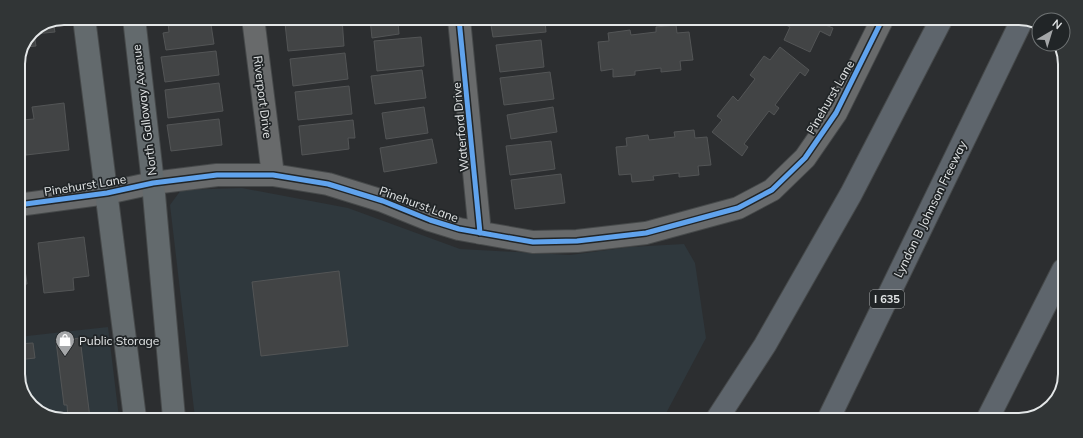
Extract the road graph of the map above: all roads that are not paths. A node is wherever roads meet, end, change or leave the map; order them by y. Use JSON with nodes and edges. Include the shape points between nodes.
{"nodes":[{"id":1,"x":85,"y":25,"type":"edge"},
{"id":2,"x":135,"y":25,"type":"edge"},
{"id":3,"x":254,"y":25,"type":"edge"},
{"id":4,"x":460,"y":25,"type":"edge"},
{"id":5,"x":880,"y":25,"type":"edge"},
{"id":6,"x":938,"y":25,"type":"edge"},
{"id":7,"x":1020,"y":25,"type":"edge"},
{"id":8,"x":273,"y":175,"type":"junction"},
{"id":9,"x":153,"y":183,"type":"junction"},
{"id":10,"x":107,"y":193,"type":"junction"},
{"id":11,"x":25,"y":204,"type":"edge"},
{"id":12,"x":480,"y":233,"type":"junction"},
{"id":13,"x":1058,"y":280,"type":"edge"},
{"id":14,"x":134,"y":413,"type":"edge"},
{"id":15,"x":174,"y":413,"type":"edge"},
{"id":16,"x":721,"y":413,"type":"edge"},
{"id":17,"x":831,"y":413,"type":"edge"},
{"id":18,"x":992,"y":413,"type":"edge"}],
"edges":[{"from":1,"to":10,"type":"main road"},
{"from":2,"to":9,"type":"main road","name":"North Galloway Avenue"},
{"from":3,"to":8,"type":"street","name":"Riverport Drive"},
{"from":4,"to":12,"type":"street","name":"Waterford Drive"},
{"from":5,"to":12,"type":"street","name":"Pinehurst Lane","via":[[836,113],[805,158],[772,190],[745,204],[704,218],[646,233],[577,241],[533,242]]},
{"from":6,"to":16,"type":"highway","via":[[851,194],[766,345]]},
{"from":7,"to":17,"type":"highway","name":"Lyndon B Johnson Freeway","number":"I 635"},
{"from":8,"to":9,"type":"street","name":"Pinehurst Lane","via":[[217,175]]},
{"from":8,"to":12,"type":"street","name":"Pinehurst Lane","via":[[328,184],[430,220]]},
{"from":9,"to":10,"type":"street","name":"Pinehurst Lane"},
{"from":9,"to":15,"type":"main road","name":"North Galloway Avenue"},
{"from":10,"to":11,"type":"street","name":"Pinehurst Lane"},
{"from":10,"to":14,"type":"main road"},
{"from":13,"to":18,"type":"highway"}]}
